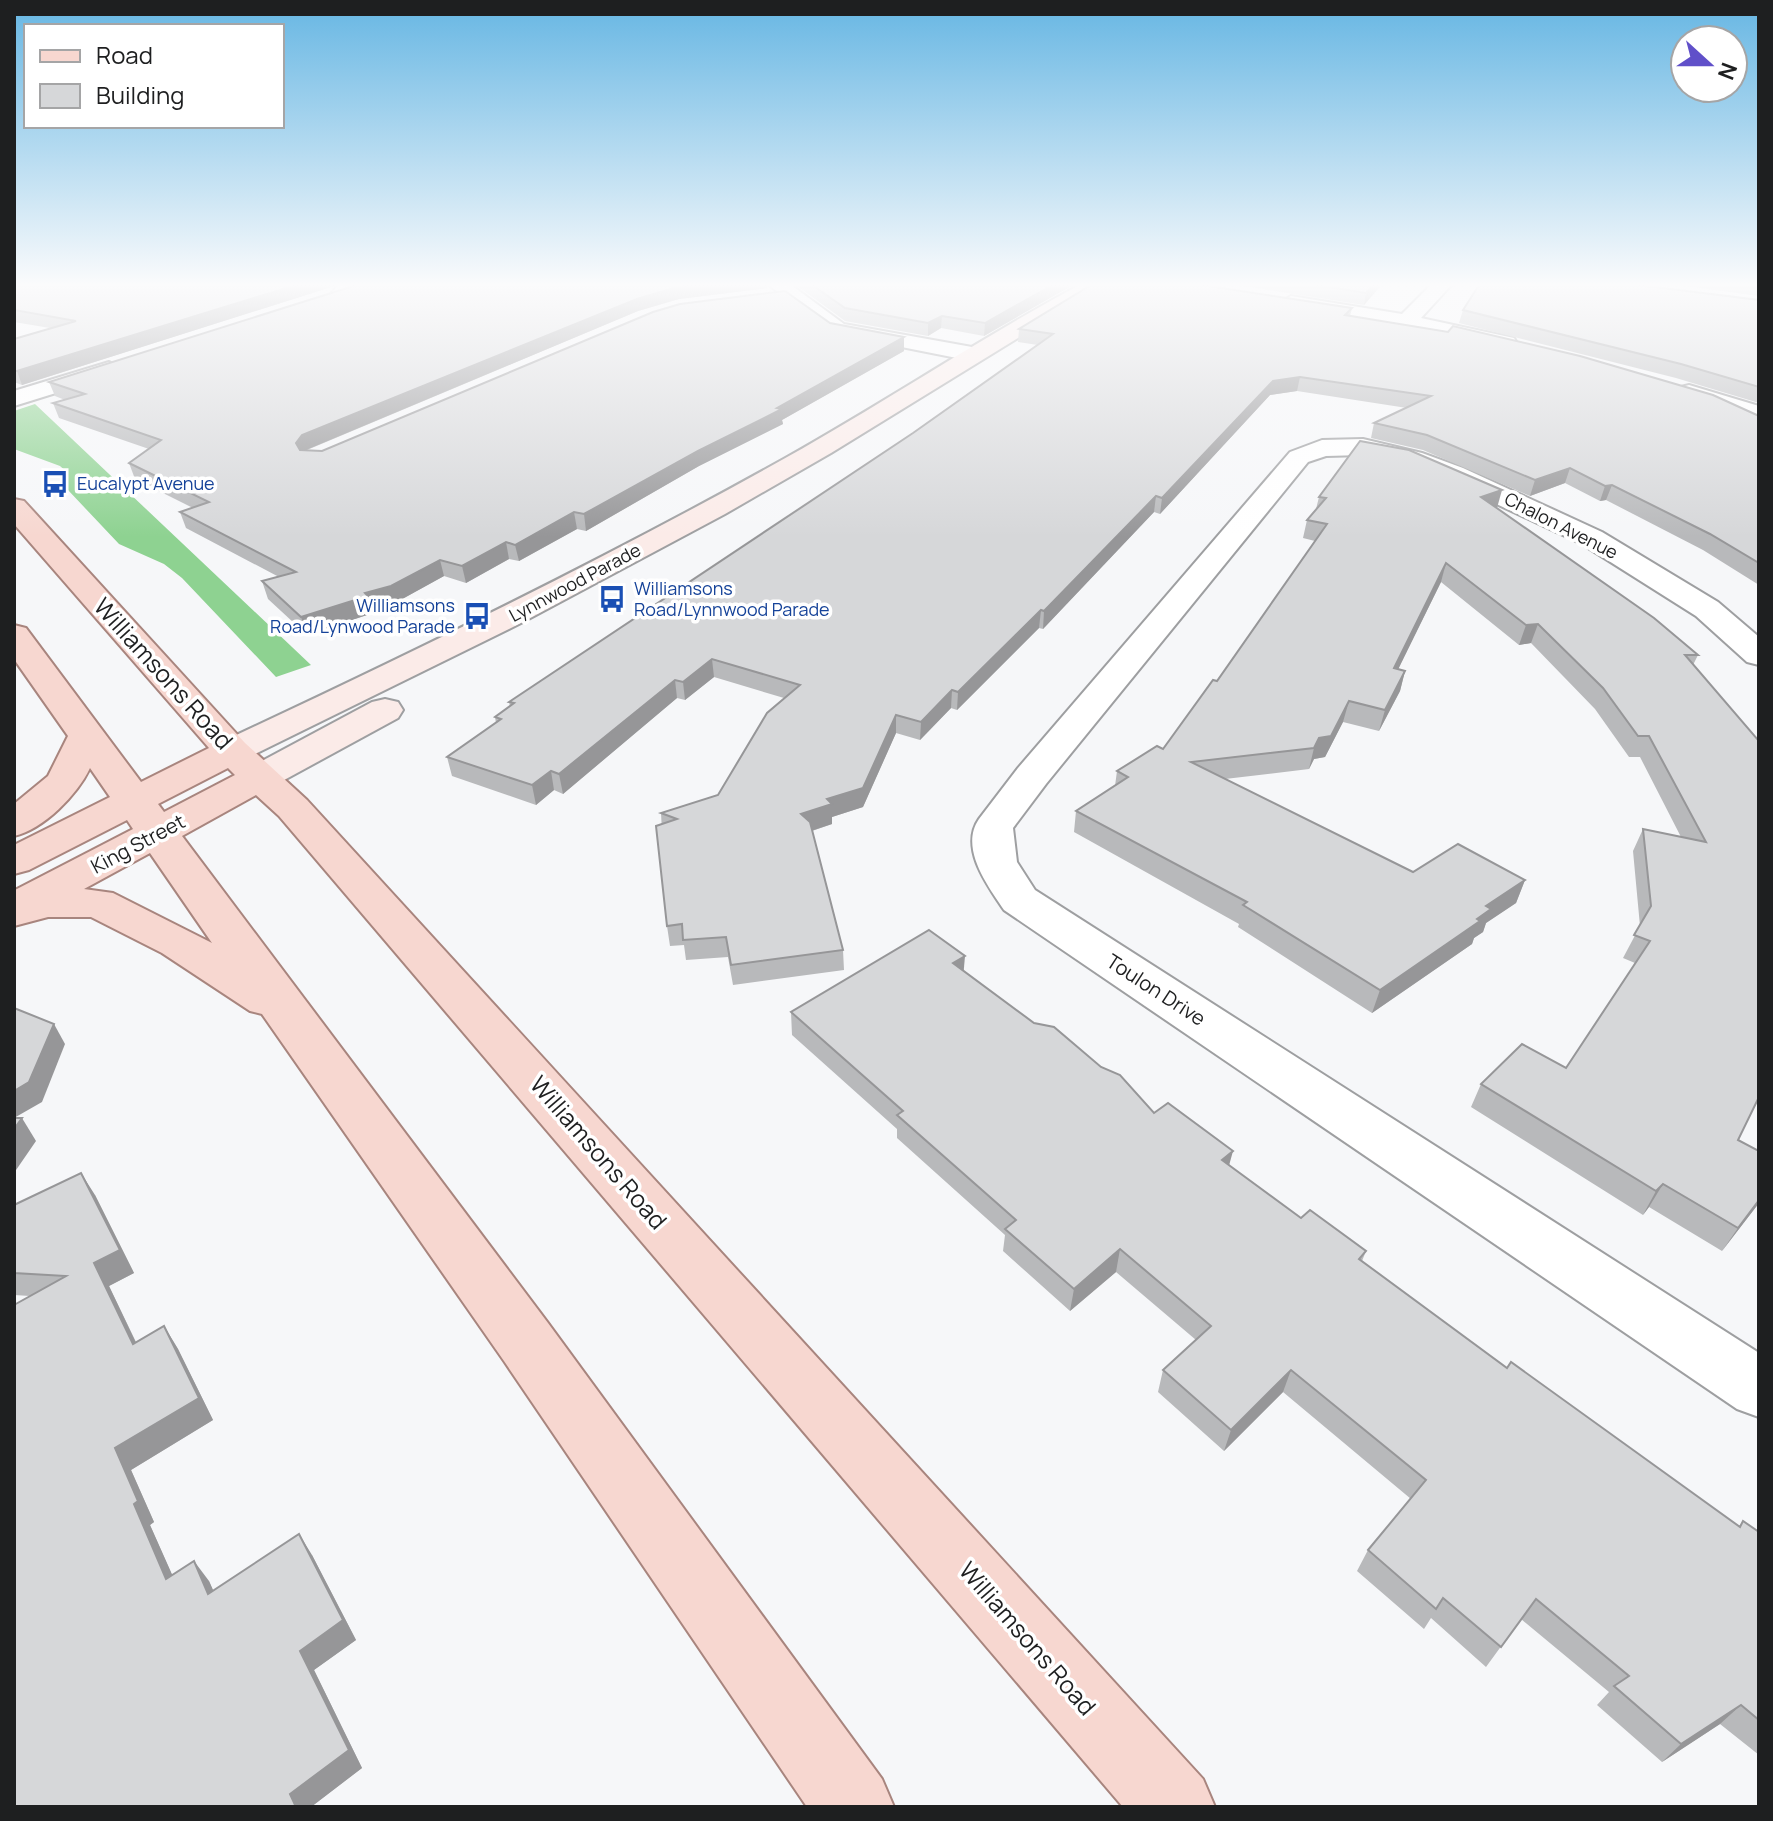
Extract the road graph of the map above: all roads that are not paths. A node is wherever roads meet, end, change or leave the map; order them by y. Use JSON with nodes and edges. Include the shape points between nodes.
{"nodes":[{"id":1,"x":115,"y":367,"type":"edge"},
{"id":2,"x":951,"y":367,"type":"edge"},
{"id":3,"x":1674,"y":387,"type":"edge"},
{"id":4,"x":14,"y":399,"type":"edge"},
{"id":5,"x":1759,"y":414,"type":"edge"},
{"id":6,"x":1318,"y":442,"type":"joint"},
{"id":7,"x":14,"y":507,"type":"edge"},
{"id":8,"x":14,"y":635,"type":"edge"},
{"id":9,"x":1759,"y":655,"type":"edge"},
{"id":10,"x":86,"y":736,"type":"junction"},
{"id":11,"x":247,"y":764,"type":"junction"},
{"id":12,"x":144,"y":818,"type":"junction"},
{"id":13,"x":14,"y":824,"type":"edge"},
{"id":14,"x":14,"y":861,"type":"edge"},
{"id":15,"x":14,"y":910,"type":"edge"},
{"id":16,"x":289,"y":1013,"type":"junction"},
{"id":17,"x":1759,"y":1388,"type":"edge"},
{"id":18,"x":854,"y":1807,"type":"edge"},
{"id":19,"x":1175,"y":1807,"type":"edge"}],
"edges":[{"from":1,"to":4,"type":"street"},
{"from":2,"to":11,"type":"main road","name":"Lynnwood Parade","via":[[518,641]]},
{"from":3,"to":5,"type":"street"},
{"from":6,"to":9,"type":"street","name":"Chalon Avenue","via":[[1413,458],[1592,538],[1707,609]]},
{"from":6,"to":17,"type":"street","name":"Toulon Drive","via":[[1013,800],[993,828],[996,862],[1019,900]]},
{"from":7,"to":11,"type":"main road","name":"Williamsons Road"},
{"from":8,"to":10,"type":"main road"},
{"from":10,"to":12,"type":"main road"},
{"from":10,"to":13,"type":"main road","via":[[64,782]]},
{"from":11,"to":12,"type":"main road","name":"King Street"},
{"from":11,"to":19,"type":"main road","name":"Williamsons Road","via":[[293,808]]},
{"from":12,"to":14,"type":"main road","name":"King Street"},
{"from":12,"to":15,"type":"main road","name":"King Street"},
{"from":12,"to":16,"type":"main road"},
{"from":15,"to":16,"type":"main road","via":[[47,903],[98,903],[178,942]]},
{"from":16,"to":18,"type":"main road"}]}
